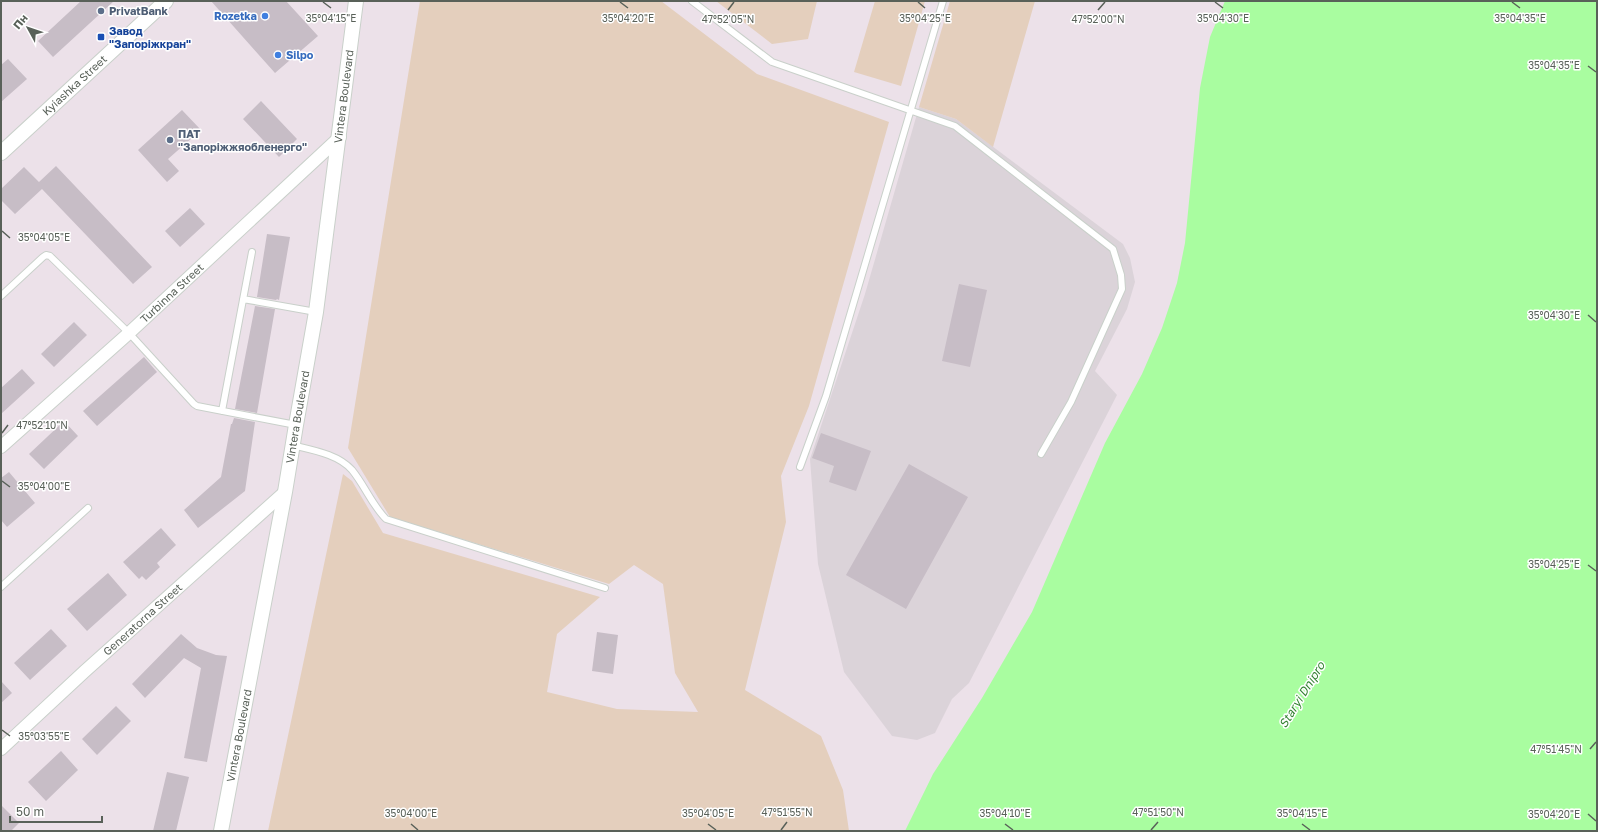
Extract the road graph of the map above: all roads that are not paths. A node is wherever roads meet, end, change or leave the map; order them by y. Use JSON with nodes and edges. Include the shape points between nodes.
{"nodes":[{"id":1,"x":166,"y":1,"type":"edge"},
{"id":2,"x":356,"y":1,"type":"edge"},
{"id":3,"x":692,"y":1,"type":"edge"},
{"id":4,"x":943,"y":1,"type":"edge"},
{"id":5,"x":911,"y":110,"type":"junction"},
{"id":6,"x":340,"y":137,"type":"junction"},
{"id":7,"x":1,"y":153,"type":"edge"},
{"id":8,"x":252,"y":252,"type":"dead end"},
{"id":9,"x":1,"y":296,"type":"edge"},
{"id":10,"x":243,"y":299,"type":"junction"},
{"id":11,"x":316,"y":312,"type":"junction"},
{"id":12,"x":129,"y":333,"type":"junction"},
{"id":13,"x":222,"y":411,"type":"junction"},
{"id":14,"x":296,"y":425,"type":"junction"},
{"id":15,"x":292,"y":446,"type":"junction"},
{"id":16,"x":1,"y":447,"type":"edge"},
{"id":17,"x":1041,"y":454,"type":"dead end"},
{"id":18,"x":800,"y":467,"type":"dead end"},
{"id":19,"x":285,"y":492,"type":"junction"},
{"id":20,"x":88,"y":508,"type":"dead end"},
{"id":21,"x":1,"y":587,"type":"edge"},
{"id":22,"x":605,"y":588,"type":"dead end"},
{"id":23,"x":1,"y":749,"type":"edge"},
{"id":24,"x":221,"y":831,"type":"edge"}],
"edges":[{"from":1,"to":7,"type":"street","name":"Kyiashka Street"},
{"from":2,"to":6,"type":"street","name":"Vintera Boulevard"},
{"from":3,"to":5,"type":"lane","via":[[772,62]]},
{"from":4,"to":5,"type":"lane"},
{"from":5,"to":17,"type":"lane","via":[[955,126],[1113,249],[1121,275],[1122,289],[1071,402]]},
{"from":5,"to":18,"type":"lane","via":[[826,396]]},
{"from":6,"to":11,"type":"street","name":"Vintera Boulevard"},
{"from":6,"to":12,"type":"street","name":"Turbinna Street"},
{"from":8,"to":10,"type":"lane"},
{"from":9,"to":12,"type":"lane","via":[[46,255],[50,256]]},
{"from":10,"to":11,"type":"lane"},
{"from":10,"to":13,"type":"lane"},
{"from":11,"to":14,"type":"street","name":"Vintera Boulevard"},
{"from":12,"to":13,"type":"lane","via":[[194,404]]},
{"from":12,"to":16,"type":"street","name":"Turbinna Street"},
{"from":13,"to":14,"type":"lane"},
{"from":14,"to":15,"type":"street","name":"Vintera Boulevard"},
{"from":15,"to":19,"type":"street","name":"Vintera Boulevard"},
{"from":15,"to":22,"type":"lane","via":[[340,460],[352,470],[386,519]]},
{"from":19,"to":23,"type":"street","name":"Generatorna Street"},
{"from":19,"to":24,"type":"street","name":"Vintera Boulevard"},
{"from":20,"to":21,"type":"lane"}]}
